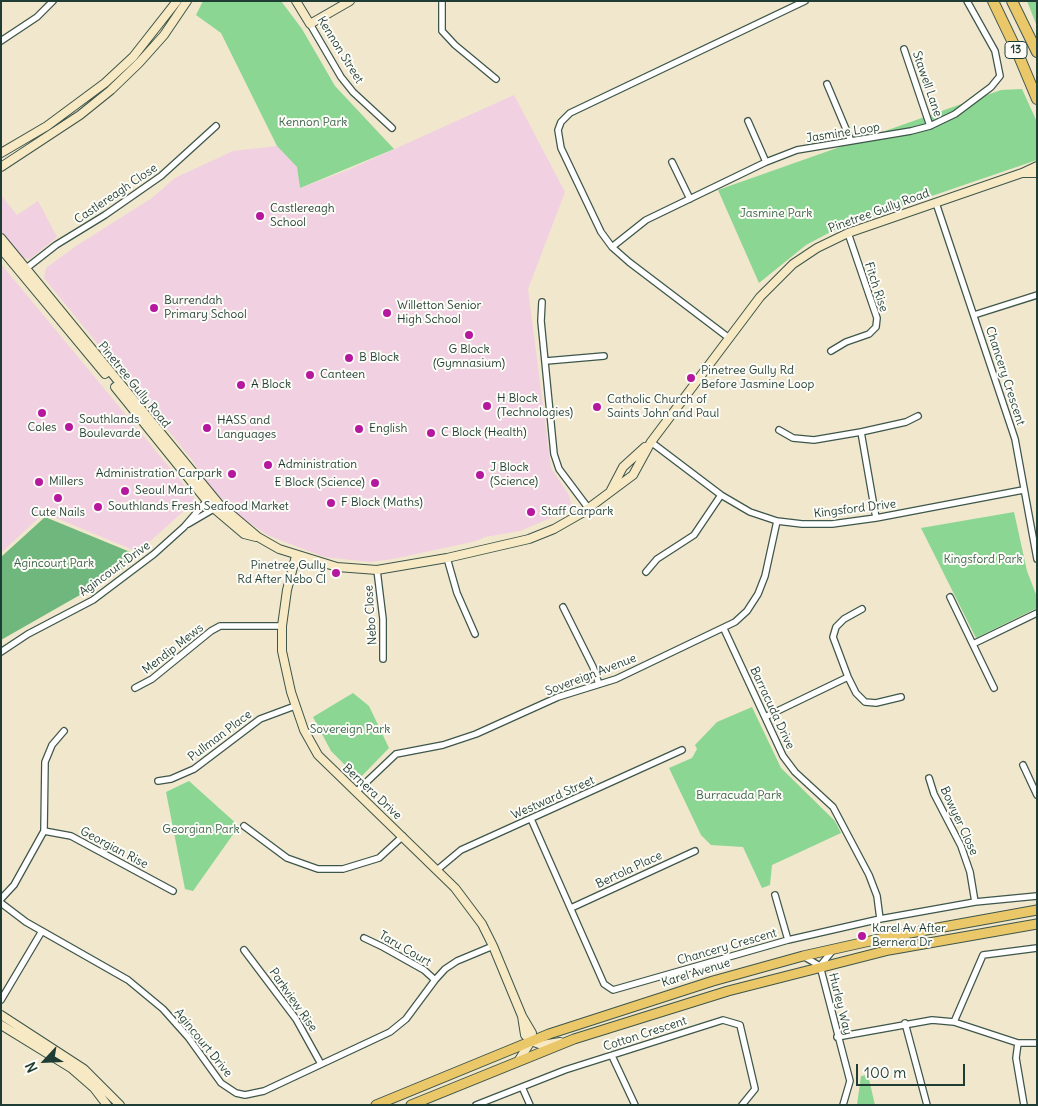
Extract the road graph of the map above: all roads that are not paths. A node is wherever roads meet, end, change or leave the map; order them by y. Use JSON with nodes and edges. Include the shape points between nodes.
{"nodes":[{"id":1,"x":53,"y":1,"type":"edge"},
{"id":2,"x":177,"y":1,"type":"edge"},
{"id":3,"x":187,"y":1,"type":"edge"},
{"id":4,"x":296,"y":1,"type":"edge"},
{"id":5,"x":350,"y":1,"type":"edge"},
{"id":6,"x":442,"y":1,"type":"edge"},
{"id":7,"x":968,"y":1,"type":"edge"},
{"id":8,"x":993,"y":1,"type":"edge"},
{"id":9,"x":1012,"y":1,"type":"edge"},
{"id":10,"x":802,"y":2,"type":"edge"},
{"id":11,"x":310,"y":24,"type":"junction"},
{"id":12,"x":1,"y":41,"type":"edge"},
{"id":13,"x":904,"y":49,"type":"dead end"},
{"id":14,"x":1037,"y":52,"type":"edge"},
{"id":15,"x":496,"y":79,"type":"dead end"},
{"id":16,"x":826,"y":84,"type":"dead end"},
{"id":17,"x":1037,"y":100,"type":"edge"},
{"id":18,"x":748,"y":121,"type":"dead end"},
{"id":19,"x":216,"y":126,"type":"dead end"},
{"id":20,"x":930,"y":126,"type":"junction"},
{"id":21,"x":392,"y":128,"type":"dead end"},
{"id":22,"x":851,"y":141,"type":"junction"},
{"id":23,"x":1,"y":153,"type":"edge"},
{"id":24,"x":672,"y":162,"type":"dead end"},
{"id":25,"x":766,"y":162,"type":"junction"},
{"id":26,"x":1037,"y":166,"type":"edge"},
{"id":27,"x":1,"y":167,"type":"edge"},
{"id":28,"x":1022,"y":173,"type":"junction"},
{"id":29,"x":1037,"y":173,"type":"edge"},
{"id":30,"x":690,"y":199,"type":"junction"},
{"id":31,"x":936,"y":203,"type":"junction"},
{"id":32,"x":848,"y":233,"type":"junction"},
{"id":33,"x":1,"y":238,"type":"edge"},
{"id":34,"x":612,"y":247,"type":"junction"},
{"id":35,"x":1,"y":250,"type":"edge"},
{"id":36,"x":24,"y":270,"type":"junction"},
{"id":37,"x":1037,"y":294,"type":"edge"},
{"id":38,"x":542,"y":302,"type":"dead end"},
{"id":39,"x":974,"y":316,"type":"junction"},
{"id":40,"x":729,"y":338,"type":"junction"},
{"id":41,"x":831,"y":351,"type":"dead end"},
{"id":42,"x":604,"y":356,"type":"dead end"},
{"id":43,"x":546,"y":361,"type":"junction"},
{"id":44,"x":918,"y":416,"type":"dead end"},
{"id":45,"x":779,"y":430,"type":"dead end"},
{"id":46,"x":861,"y":432,"type":"junction"},
{"id":47,"x":651,"y":442,"type":"junction"},
{"id":48,"x":611,"y":490,"type":"junction"},
{"id":49,"x":1023,"y":490,"type":"junction"},
{"id":50,"x":721,"y":495,"type":"junction"},
{"id":51,"x":209,"y":498,"type":"junction"},
{"id":52,"x":217,"y":507,"type":"junction"},
{"id":53,"x":589,"y":509,"type":"junction"},
{"id":54,"x":876,"y":518,"type":"junction"},
{"id":55,"x":777,"y":521,"type":"junction"},
{"id":56,"x":184,"y":527,"type":"junction"},
{"id":57,"x":296,"y":556,"type":"junction"},
{"id":58,"x":447,"y":558,"type":"junction"},
{"id":59,"x":1037,"y":559,"type":"edge"},
{"id":60,"x":377,"y":570,"type":"junction"},
{"id":61,"x":646,"y":572,"type":"dead end"},
{"id":62,"x":950,"y":597,"type":"dead end"},
{"id":63,"x":563,"y":607,"type":"dead end"},
{"id":64,"x":862,"y":609,"type":"dead end"},
{"id":65,"x":1037,"y":613,"type":"edge"},
{"id":66,"x":282,"y":626,"type":"junction"},
{"id":67,"x":724,"y":629,"type":"junction"},
{"id":68,"x":475,"y":634,"type":"dead end"},
{"id":69,"x":973,"y":644,"type":"junction"},
{"id":70,"x":1,"y":652,"type":"edge"},
{"id":71,"x":383,"y":659,"type":"dead end"},
{"id":72,"x":848,"y":677,"type":"junction"},
{"id":73,"x":599,"y":684,"type":"junction"},
{"id":74,"x":135,"y":688,"type":"dead end"},
{"id":75,"x":994,"y":688,"type":"dead end"},
{"id":76,"x":901,"y":697,"type":"dead end"},
{"id":77,"x":295,"y":706,"type":"junction"},
{"id":78,"x":765,"y":717,"type":"junction"},
{"id":79,"x":64,"y":732,"type":"dead end"},
{"id":80,"x":682,"y":750,"type":"dead end"},
{"id":81,"x":1023,"y":765,"type":"dead end"},
{"id":82,"x":929,"y":778,"type":"dead end"},
{"id":83,"x":158,"y":782,"type":"dead end"},
{"id":84,"x":356,"y":792,"type":"junction"},
{"id":85,"x":1037,"y":795,"type":"edge"},
{"id":86,"x":532,"y":819,"type":"junction"},
{"id":87,"x":244,"y":826,"type":"dead end"},
{"id":88,"x":44,"y":831,"type":"junction"},
{"id":89,"x":403,"y":836,"type":"junction"},
{"id":90,"x":695,"y":851,"type":"dead end"},
{"id":91,"x":437,"y":870,"type":"junction"},
{"id":92,"x":173,"y":891,"type":"dead end"},
{"id":93,"x":775,"y":895,"type":"dead end"},
{"id":94,"x":1037,"y":896,"type":"edge"},
{"id":95,"x":1,"y":901,"type":"edge"},
{"id":96,"x":975,"y":902,"type":"junction"},
{"id":97,"x":571,"y":908,"type":"junction"},
{"id":98,"x":1037,"y":910,"type":"edge"},
{"id":99,"x":880,"y":919,"type":"junction"},
{"id":100,"x":1037,"y":924,"type":"edge"},
{"id":101,"x":42,"y":931,"type":"junction"},
{"id":102,"x":364,"y":938,"type":"dead end"},
{"id":103,"x":788,"y":940,"type":"junction"},
{"id":104,"x":493,"y":946,"type":"junction"},
{"id":105,"x":835,"y":948,"type":"junction"},
{"id":106,"x":1037,"y":948,"type":"edge"},
{"id":107,"x":244,"y":950,"type":"dead end"},
{"id":108,"x":803,"y":956,"type":"junction"},
{"id":109,"x":820,"y":966,"type":"junction"},
{"id":110,"x":435,"y":980,"type":"junction"},
{"id":111,"x":1,"y":1000,"type":"edge"},
{"id":112,"x":1,"y":1015,"type":"edge"},
{"id":113,"x":954,"y":1022,"type":"junction"},
{"id":114,"x":905,"y":1023,"type":"junction"},
{"id":115,"x":1,"y":1025,"type":"edge"},
{"id":116,"x":837,"y":1037,"type":"junction"},
{"id":117,"x":574,"y":1039,"type":"junction"},
{"id":118,"x":531,"y":1040,"type":"junction"},
{"id":119,"x":1037,"y":1042,"type":"edge"},
{"id":120,"x":1018,"y":1044,"type":"junction"},
{"id":121,"x":612,"y":1056,"type":"junction"},
{"id":122,"x":519,"y":1060,"type":"junction"},
{"id":123,"x":321,"y":1064,"type":"junction"},
{"id":124,"x":522,"y":1087,"type":"junction"},
{"id":125,"x":107,"y":1105,"type":"edge"},
{"id":126,"x":120,"y":1105,"type":"edge"},
{"id":127,"x":376,"y":1105,"type":"edge"},
{"id":128,"x":411,"y":1105,"type":"edge"},
{"id":129,"x":476,"y":1105,"type":"edge"},
{"id":130,"x":530,"y":1105,"type":"edge"},
{"id":131,"x":636,"y":1105,"type":"edge"},
{"id":132,"x":742,"y":1105,"type":"edge"},
{"id":133,"x":843,"y":1105,"type":"edge"},
{"id":134,"x":927,"y":1105,"type":"edge"},
{"id":135,"x":1024,"y":1105,"type":"edge"}],
"edges":[{"from":1,"to":12,"type":"street","via":[[37,17]]},
{"from":2,"to":23,"type":"main road","via":[[133,57],[105,83],[47,126]]},
{"from":3,"to":27,"type":"main road","via":[[164,35],[111,90],[80,115]]},
{"from":4,"to":11,"type":"main road","name":"Kennon Street"},
{"from":5,"to":11,"type":"main road"},
{"from":6,"to":15,"type":"street","via":[[442,31]]},
{"from":7,"to":20,"type":"street","name":"Jasmine Loop","via":[[995,51],[1000,76],[991,88],[955,114]]},
{"from":8,"to":17,"type":"highway","number":"13"},
{"from":9,"to":14,"type":"highway","number":"13"},
{"from":10,"to":34,"type":"street","via":[[570,113],[561,122],[560,148],[601,232]]},
{"from":11,"to":21,"type":"street","name":"Kennon Street","via":[[341,77]]},
{"from":13,"to":20,"type":"street","name":"Stawell Lane"},
{"from":16,"to":22,"type":"street"},
{"from":18,"to":25,"type":"street"},
{"from":19,"to":36,"type":"street","name":"Castlereagh Close","via":[[160,176]]},
{"from":20,"to":22,"type":"street","name":"Jasmine Loop"},
{"from":22,"to":25,"type":"street","name":"Jasmine Loop","via":[[797,150]]},
{"from":24,"to":30,"type":"street"},
{"from":25,"to":30,"type":"street","name":"Jasmine Loop"},
{"from":26,"to":28,"type":"main road","name":"Pinetree Gully Road"},
{"from":28,"to":29,"type":"main road","name":"Pinetree Gully Road"},
{"from":28,"to":31,"type":"main road","name":"Pinetree Gully Road"},
{"from":30,"to":34,"type":"street","name":"Jasmine Loop","via":[[646,220]]},
{"from":31,"to":32,"type":"main road","name":"Pinetree Gully Road"},
{"from":31,"to":39,"type":"street","name":"Chancery Crescent"},
{"from":32,"to":40,"type":"main road","name":"Pinetree Gully Road","via":[[817,248],[784,271]]},
{"from":32,"to":41,"type":"street","name":"Fitch Rise","via":[[877,318],[876,327],[869,334]]},
{"from":33,"to":36,"type":"main road","name":"Pinetree Gully Road"},
{"from":34,"to":40,"type":"street"},
{"from":35,"to":51,"type":"main road","name":"Pinetree Gully Road"},
{"from":36,"to":51,"type":"main road","name":"Pinetree Gully Road"},
{"from":37,"to":39,"type":"street"},
{"from":38,"to":43,"type":"street"},
{"from":39,"to":49,"type":"street","name":"Chancery Crescent","via":[[1015,439]]},
{"from":40,"to":47,"type":"main road","name":"Pinetree Gully Road"},
{"from":42,"to":43,"type":"street"},
{"from":43,"to":53,"type":"street","via":[[554,454],[559,469]]},
{"from":44,"to":46,"type":"street","via":[[906,422]]},
{"from":45,"to":46,"type":"street","via":[[793,438],[814,440]]},
{"from":46,"to":54,"type":"street"},
{"from":47,"to":48,"type":"main road","name":"Pinetree Gully Road","via":[[623,467]]},
{"from":47,"to":48,"type":"main road","name":"Pinetree Gully Road","via":[[633,475]]},
{"from":47,"to":50,"type":"street","name":"Kingsford Drive"},
{"from":48,"to":53,"type":"main road","name":"Pinetree Gully Road"},
{"from":49,"to":54,"type":"street","name":"Kingsford Drive"},
{"from":49,"to":59,"type":"street","name":"Chancery Crescent"},
{"from":50,"to":55,"type":"street","name":"Kingsford Drive","via":[[750,512]]},
{"from":50,"to":61,"type":"street","via":[[694,534],[657,559]]},
{"from":51,"to":52,"type":"main road","name":"Pinetree Gully Road"},
{"from":51,"to":56,"type":"street","name":"Agincourt Drive"},
{"from":52,"to":56,"type":"street","name":"Agincourt Drive"},
{"from":52,"to":57,"type":"main road","name":"Pinetree Gully Road","via":[[258,537]]},
{"from":53,"to":58,"type":"main road","name":"Pinetree Gully Road","via":[[561,526],[529,539]]},
{"from":54,"to":55,"type":"street","name":"Kingsford Drive","via":[[817,525]]},
{"from":55,"to":67,"type":"street","name":"Sovereign Avenue","via":[[758,594],[747,612]]},
{"from":56,"to":70,"type":"street","name":"Agincourt Drive","via":[[93,600]]},
{"from":57,"to":60,"type":"main road","name":"Pinetree Gully Road","via":[[337,567]]},
{"from":57,"to":66,"type":"main road","name":"Bernera Drive"},
{"from":58,"to":60,"type":"main road","name":"Pinetree Gully Road"},
{"from":58,"to":68,"type":"street","via":[[457,593]]},
{"from":60,"to":71,"type":"street","name":"Nebo Close","via":[[383,619]]},
{"from":62,"to":69,"type":"street"},
{"from":63,"to":73,"type":"street"},
{"from":64,"to":72,"type":"street","via":[[844,619],[836,627],[833,637]]},
{"from":65,"to":69,"type":"street"},
{"from":66,"to":74,"type":"street","name":"Mendip Mews","via":[[220,626],[152,679]]},
{"from":66,"to":77,"type":"main road","name":"Bernera Drive","via":[[282,651]]},
{"from":67,"to":73,"type":"street","name":"Sovereign Avenue"},
{"from":67,"to":78,"type":"street","name":"Barracuda Drive"},
{"from":69,"to":75,"type":"street"},
{"from":72,"to":76,"type":"street","via":[[865,702],[876,703]]},
{"from":72,"to":78,"type":"street"},
{"from":73,"to":84,"type":"street","name":"Sovereign Avenue","via":[[558,697],[458,740],[396,754]]},
{"from":77,"to":83,"type":"street","name":"Pullman Place","via":[[260,719],[194,769]]},
{"from":77,"to":84,"type":"main road","name":"Bernera Drive","via":[[318,755]]},
{"from":78,"to":99,"type":"street","name":"Barracuda Drive","via":[[788,763],[833,808],[869,875],[877,896]]},
{"from":79,"to":88,"type":"street","via":[[52,745],[45,762]]},
{"from":80,"to":86,"type":"street","name":"Westward Street"},
{"from":81,"to":85,"type":"street"},
{"from":82,"to":96,"type":"street","name":"Bowyer Close","via":[[961,846]]},
{"from":84,"to":89,"type":"main road","name":"Bernera Drive"},
{"from":86,"to":91,"type":"street","name":"Westward Street","via":[[461,850]]},
{"from":86,"to":97,"type":"street","name":"Chancery Crescent"},
{"from":87,"to":89,"type":"street","via":[[287,858],[318,869],[343,869],[379,858]]},
{"from":88,"to":92,"type":"street","name":"Georgian Rise","via":[[71,836]]},
{"from":88,"to":95,"type":"street","via":[[14,885]]},
{"from":89,"to":91,"type":"main road","name":"Bernera Drive"},
{"from":90,"to":97,"type":"street","name":"Bertola Place"},
{"from":91,"to":104,"type":"main road","name":"Bernera Drive","via":[[468,904]]},
{"from":93,"to":103,"type":"street"},
{"from":94,"to":96,"type":"street","name":"Chancery Crescent"},
{"from":95,"to":101,"type":"street","name":"Agincourt Drive"},
{"from":96,"to":99,"type":"street","name":"Chancery Crescent"},
{"from":97,"to":103,"type":"street","name":"Chancery Crescent","via":[[604,984],[613,990]]},
{"from":98,"to":105,"type":"main road","name":"Karel Avenue"},
{"from":99,"to":103,"type":"street","name":"Chancery Crescent"},
{"from":100,"to":109,"type":"main road","name":"Karel Avenue"},
{"from":101,"to":111,"type":"street"},
{"from":101,"to":123,"type":"street","name":"Agincourt Drive","via":[[128,980],[162,1009],[188,1037],[221,1082],[236,1093],[258,1092]]},
{"from":102,"to":110,"type":"street","name":"Taru Court","via":[[424,970]]},
{"from":104,"to":110,"type":"street","name":"Agincourt Drive","via":[[457,961]]},
{"from":104,"to":118,"type":"main road","name":"Bernera Drive","via":[[532,1033]]},
{"from":105,"to":108,"type":"main road","name":"Karel Avenue"},
{"from":105,"to":109,"type":"street","name":"Hurley Way"},
{"from":106,"to":113,"type":"street","via":[[983,955]]},
{"from":107,"to":123,"type":"street","name":"Parkview Rise","via":[[296,1019]]},
{"from":108,"to":109,"type":"street","name":"Hurley Way"},
{"from":108,"to":118,"type":"main road","name":"Karel Avenue","via":[[663,996]]},
{"from":109,"to":116,"type":"street","name":"Hurley Way"},
{"from":109,"to":117,"type":"main road","name":"Karel Avenue","via":[[659,1011]]},
{"from":110,"to":123,"type":"street","name":"Agincourt Drive","via":[[399,1026]]},
{"from":112,"to":126,"type":"main road","via":[[84,1069]]},
{"from":113,"to":114,"type":"street"},
{"from":113,"to":120,"type":"street"},
{"from":114,"to":116,"type":"street"},
{"from":114,"to":134,"type":"street"},
{"from":115,"to":125,"type":"main road","via":[[71,1068],[94,1088]]},
{"from":116,"to":133,"type":"street","name":"Hurley Way","via":[[850,1081]]},
{"from":117,"to":118,"type":"main road","via":[[542,1045]]},
{"from":117,"to":122,"type":"main road","name":"Karel Avenue"},
{"from":118,"to":122,"type":"main road"},
{"from":118,"to":127,"type":"main road","name":"Karel Avenue"},
{"from":119,"to":120,"type":"street"},
{"from":120,"to":135,"type":"street","via":[[1016,1058]]},
{"from":121,"to":124,"type":"street","name":"Cotton Crescent"},
{"from":121,"to":131,"type":"street"},
{"from":121,"to":132,"type":"street","name":"Cotton Crescent","via":[[723,1020],[740,1025],[755,1089]]},
{"from":122,"to":128,"type":"main road","name":"Karel Avenue"},
{"from":124,"to":129,"type":"street","name":"Cotton Crescent"},
{"from":124,"to":130,"type":"street"}]}
